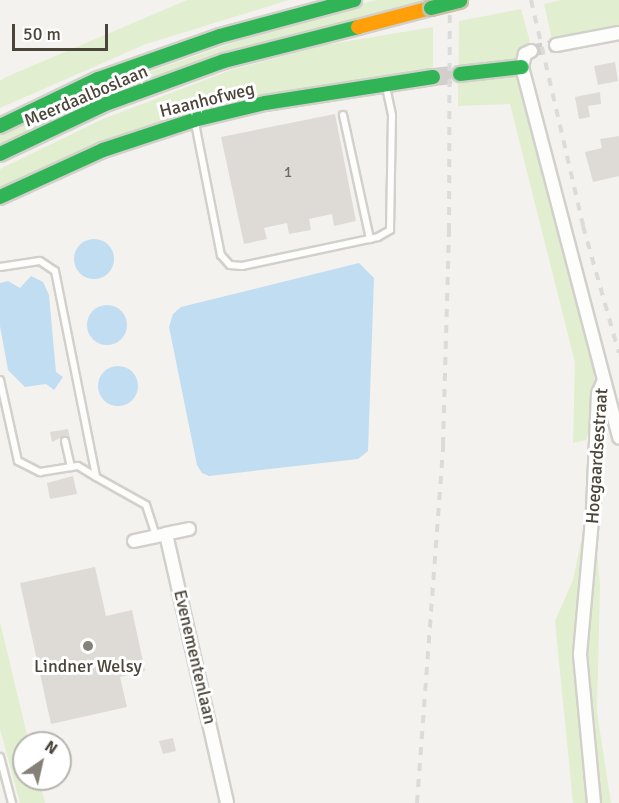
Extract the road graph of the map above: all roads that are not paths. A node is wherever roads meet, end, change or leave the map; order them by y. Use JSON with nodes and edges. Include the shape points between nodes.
{"nodes":[{"id":1,"x":354,"y":0,"type":"edge"},
{"id":2,"x":463,"y":1,"type":"edge"},
{"id":3,"x":619,"y":33,"type":"edge"},
{"id":4,"x":556,"y":45,"type":"tunnel mouth"},
{"id":5,"x":531,"y":51,"type":"dead end"},
{"id":6,"x":522,"y":67,"type":"junction"},
{"id":7,"x":460,"y":74,"type":"tunnel mouth"},
{"id":8,"x":433,"y":77,"type":"tunnel mouth"},
{"id":9,"x":386,"y":84,"type":"junction"},
{"id":10,"x":343,"y":115,"type":"dead end"},
{"id":11,"x":194,"y":120,"type":"junction"},
{"id":12,"x":0,"y":126,"type":"edge"},
{"id":13,"x":0,"y":153,"type":"edge"},
{"id":14,"x":0,"y":196,"type":"edge"},
{"id":15,"x":369,"y":238,"type":"junction"},
{"id":16,"x":0,"y":267,"type":"edge"},
{"id":17,"x":0,"y":380,"type":"edge"},
{"id":18,"x":603,"y":382,"type":"junction"},
{"id":19,"x":619,"y":437,"type":"edge"},
{"id":20,"x":65,"y":441,"type":"dead end"},
{"id":21,"x":70,"y":467,"type":"junction"},
{"id":22,"x":96,"y":477,"type":"junction"},
{"id":23,"x":189,"y":530,"type":"dead end"},
{"id":24,"x":161,"y":535,"type":"junction"},
{"id":25,"x":134,"y":540,"type":"dead end"},
{"id":26,"x":0,"y":757,"type":"edge"},
{"id":27,"x":12,"y":803,"type":"edge"},
{"id":28,"x":227,"y":803,"type":"edge"},
{"id":29,"x":594,"y":803,"type":"edge"}],
"edges":[{"from":1,"to":12,"type":"main road","name":"Meerdaalboslaan","via":[[220,36],[98,79]]},
{"from":2,"to":13,"type":"main road","name":"Meerdaalboslaan","bridge":true,"via":[[224,61],[103,105]]},
{"from":3,"to":4,"type":"street"},
{"from":5,"to":6,"type":"street","via":[[525,54]]},
{"from":6,"to":7,"type":"main road"},
{"from":6,"to":18,"type":"street","name":"Hoegaardsestraat"},
{"from":8,"to":9,"type":"main road","name":"Haanhofweg"},
{"from":9,"to":11,"type":"main road","name":"Haanhofweg","via":[[265,103]]},
{"from":9,"to":15,"type":"lane","via":[[392,115],[393,225],[386,234]]},
{"from":10,"to":15,"type":"lane"},
{"from":11,"to":14,"type":"main road","name":"Haanhofweg","via":[[103,150]]},
{"from":11,"to":15,"type":"lane","via":[[220,251],[226,262],[242,266]]},
{"from":16,"to":22,"type":"lane","via":[[40,261],[55,271]]},
{"from":17,"to":21,"type":"lane","via":[[18,461],[40,472]]},
{"from":18,"to":19,"type":"street"},
{"from":18,"to":29,"type":"street","name":"Hoegaardsestraat","via":[[598,394],[580,654]]},
{"from":20,"to":21,"type":"lane"},
{"from":21,"to":22,"type":"lane","via":[[78,466]]},
{"from":22,"to":24,"type":"lane","via":[[146,505]]},
{"from":23,"to":24,"type":"street"},
{"from":24,"to":25,"type":"street"},
{"from":24,"to":28,"type":"street","name":"Evenementenlaan"},
{"from":26,"to":27,"type":"lane"}]}
